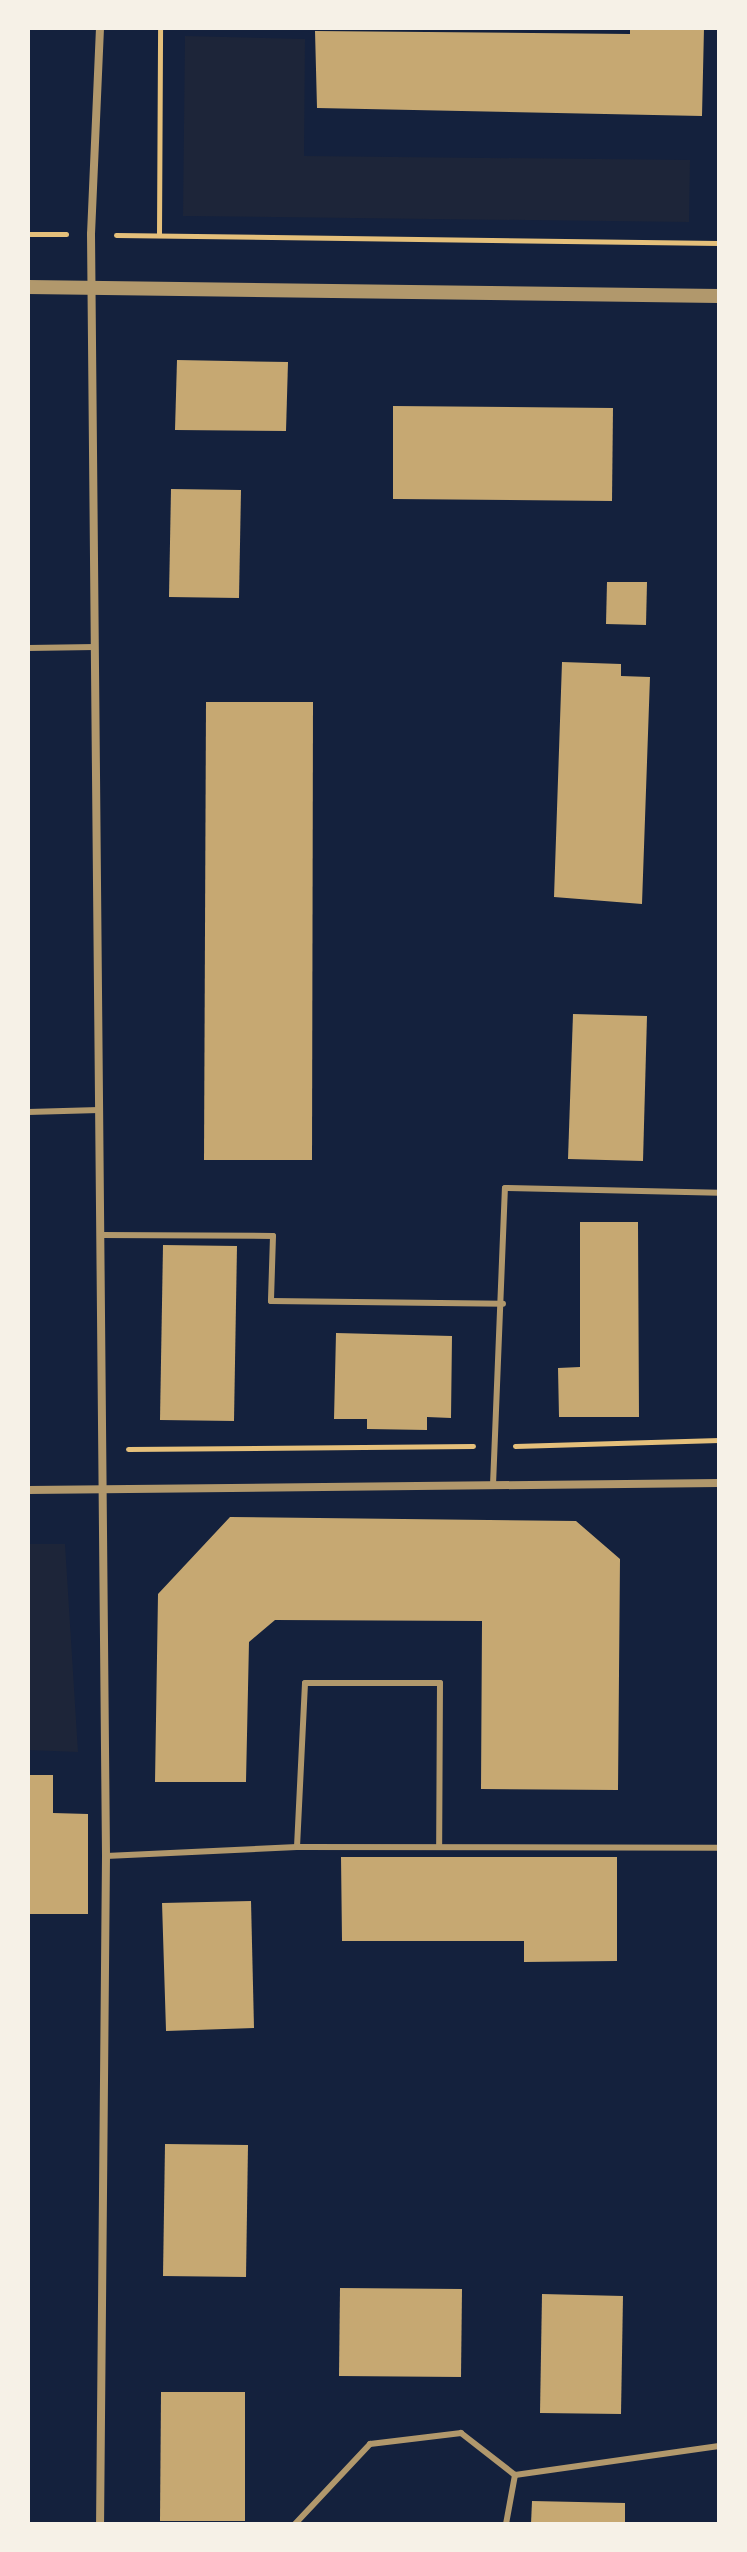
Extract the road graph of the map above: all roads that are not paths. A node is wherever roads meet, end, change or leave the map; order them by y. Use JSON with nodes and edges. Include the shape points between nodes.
{"nodes":[{"id":1,"x":100,"y":28,"type":"edge"},
{"id":2,"x":28,"y":287,"type":"edge"},
{"id":3,"x":91,"y":288,"type":"junction"},
{"id":4,"x":719,"y":296,"type":"edge"},
{"id":5,"x":95,"y":647,"type":"junction"},
{"id":6,"x":28,"y":648,"type":"edge"},
{"id":7,"x":99,"y":1110,"type":"junction"},
{"id":8,"x":28,"y":1112,"type":"edge"},
{"id":9,"x":719,"y":1193,"type":"edge"},
{"id":10,"x":101,"y":1235,"type":"junction"},
{"id":11,"x":503,"y":1304,"type":"junction"},
{"id":12,"x":719,"y":1483,"type":"edge"},
{"id":13,"x":493,"y":1485,"type":"junction"},
{"id":14,"x":28,"y":1490,"type":"edge"},
{"id":15,"x":103,"y":1490,"type":"junction"},
{"id":16,"x":297,"y":1847,"type":"junction"},
{"id":17,"x":439,"y":1847,"type":"junction"},
{"id":18,"x":719,"y":1848,"type":"edge"},
{"id":19,"x":106,"y":1856,"type":"junction"},
{"id":20,"x":719,"y":2446,"type":"edge"},
{"id":21,"x":515,"y":2475,"type":"junction"},
{"id":22,"x":100,"y":2524,"type":"edge"},
{"id":23,"x":295,"y":2524,"type":"edge"},
{"id":24,"x":506,"y":2524,"type":"edge"}],
"edges":[{"from":1,"to":3,"type":"street"},
{"from":2,"to":3,"type":"street"},
{"from":3,"to":4,"type":"street"},
{"from":3,"to":5,"type":"street"},
{"from":5,"to":6,"type":"lane"},
{"from":5,"to":7,"type":"street"},
{"from":7,"to":8,"type":"lane"},
{"from":7,"to":10,"type":"street"},
{"from":9,"to":11,"type":"lane","via":[[505,1188]]},
{"from":10,"to":11,"type":"lane","via":[[273,1236],[271,1301]]},
{"from":10,"to":15,"type":"street"},
{"from":11,"to":13,"type":"lane"},
{"from":12,"to":13,"type":"street"},
{"from":13,"to":15,"type":"street"},
{"from":14,"to":15,"type":"street"},
{"from":15,"to":19,"type":"street"},
{"from":16,"to":17,"type":"lane"},
{"from":16,"to":17,"type":"lane","via":[[305,1683],[440,1683]]},
{"from":16,"to":19,"type":"lane"},
{"from":17,"to":18,"type":"lane"},
{"from":19,"to":22,"type":"street"},
{"from":20,"to":21,"type":"lane"},
{"from":21,"to":23,"type":"lane","via":[[461,2433],[370,2444]]},
{"from":21,"to":24,"type":"lane"}]}
